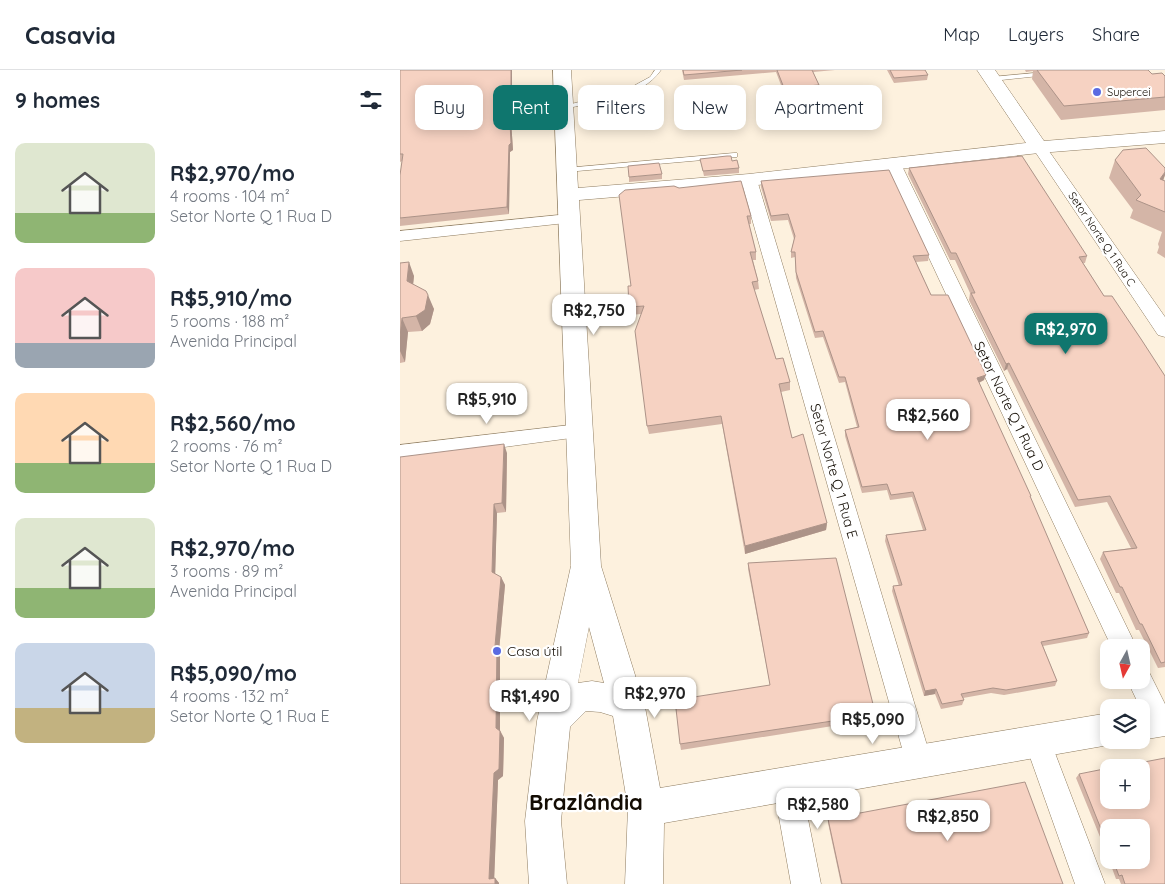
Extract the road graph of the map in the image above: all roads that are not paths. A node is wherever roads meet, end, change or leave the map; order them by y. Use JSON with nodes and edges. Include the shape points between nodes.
{"nodes":[{"id":1,"x":562,"y":70,"type":"edge"},
{"id":2,"x":658,"y":70,"type":"edge"},
{"id":3,"x":989,"y":74,"type":"edge"},
{"id":4,"x":1052,"y":74,"type":"edge"},
{"id":5,"x":563,"y":85,"type":"edge"},
{"id":6,"x":568,"y":106,"type":"edge"},
{"id":7,"x":565,"y":130,"type":"edge"},
{"id":8,"x":1165,"y":137,"type":"edge"},
{"id":9,"x":1039,"y":147,"type":"junction"},
{"id":10,"x":734,"y":155,"type":"dead end"},
{"id":11,"x":893,"y":164,"type":"junction"},
{"id":12,"x":566,"y":170,"type":"junction"},
{"id":13,"x":749,"y":180,"type":"junction"},
{"id":14,"x":568,"y":195,"type":"junction"},
{"id":15,"x":569,"y":220,"type":"junction"},
{"id":16,"x":400,"y":236,"type":"edge"},
{"id":17,"x":1165,"y":332,"type":"edge"},
{"id":18,"x":579,"y":431,"type":"junction"},
{"id":19,"x":400,"y":453,"type":"edge"},
{"id":20,"x":586,"y":566,"type":"junction"},
{"id":21,"x":1121,"y":639,"type":"edge"},
{"id":22,"x":1143,"y":689,"type":"edge"},
{"id":23,"x":628,"y":706,"type":"junction"},
{"id":24,"x":554,"y":721,"type":"junction"},
{"id":25,"x":1155,"y":722,"type":"edge"},
{"id":26,"x":1100,"y":730,"type":"edge"},
{"id":27,"x":1037,"y":740,"type":"junction"},
{"id":28,"x":919,"y":762,"type":"junction"},
{"id":29,"x":787,"y":784,"type":"junction"},
{"id":30,"x":646,"y":808,"type":"junction"},
{"id":31,"x":548,"y":884,"type":"edge"},
{"id":32,"x":644,"y":884,"type":"edge"},
{"id":33,"x":806,"y":884,"type":"edge"},
{"id":34,"x":1090,"y":884,"type":"edge"}],
"edges":[{"from":1,"to":5,"type":"street"},
{"from":2,"to":6,"type":"lane","via":[[647,83],[616,95]]},
{"from":3,"to":4,"type":"lane"},
{"from":3,"to":9,"type":"street"},
{"from":7,"to":12,"type":"street"},
{"from":8,"to":9,"type":"street"},
{"from":9,"to":11,"type":"street"},
{"from":9,"to":17,"type":"street","name":"Setor Norte Q 1 Rua C"},
{"from":10,"to":12,"type":"lane"},
{"from":11,"to":13,"type":"street"},
{"from":11,"to":21,"type":"street","name":"Setor Norte Q 1 Rua D"},
{"from":12,"to":14,"type":"street"},
{"from":13,"to":14,"type":"street"},
{"from":13,"to":28,"type":"street","name":"Setor Norte Q 1 Rua E"},
{"from":14,"to":15,"type":"street"},
{"from":15,"to":16,"type":"street"},
{"from":15,"to":18,"type":"street"},
{"from":18,"to":19,"type":"street"},
{"from":18,"to":20,"type":"street"},
{"from":20,"to":23,"type":"street"},
{"from":20,"to":24,"type":"street"},
{"from":22,"to":25,"type":"street"},
{"from":23,"to":24,"type":"street","via":[[602,696],[588,696],[572,702]]},
{"from":23,"to":30,"type":"street"},
{"from":24,"to":31,"type":"street","via":[[543,821]]},
{"from":26,"to":27,"type":"street"},
{"from":27,"to":28,"type":"street"},
{"from":27,"to":34,"type":"street"},
{"from":28,"to":29,"type":"street"},
{"from":29,"to":30,"type":"street"},
{"from":29,"to":33,"type":"street"},
{"from":30,"to":32,"type":"street"}]}
